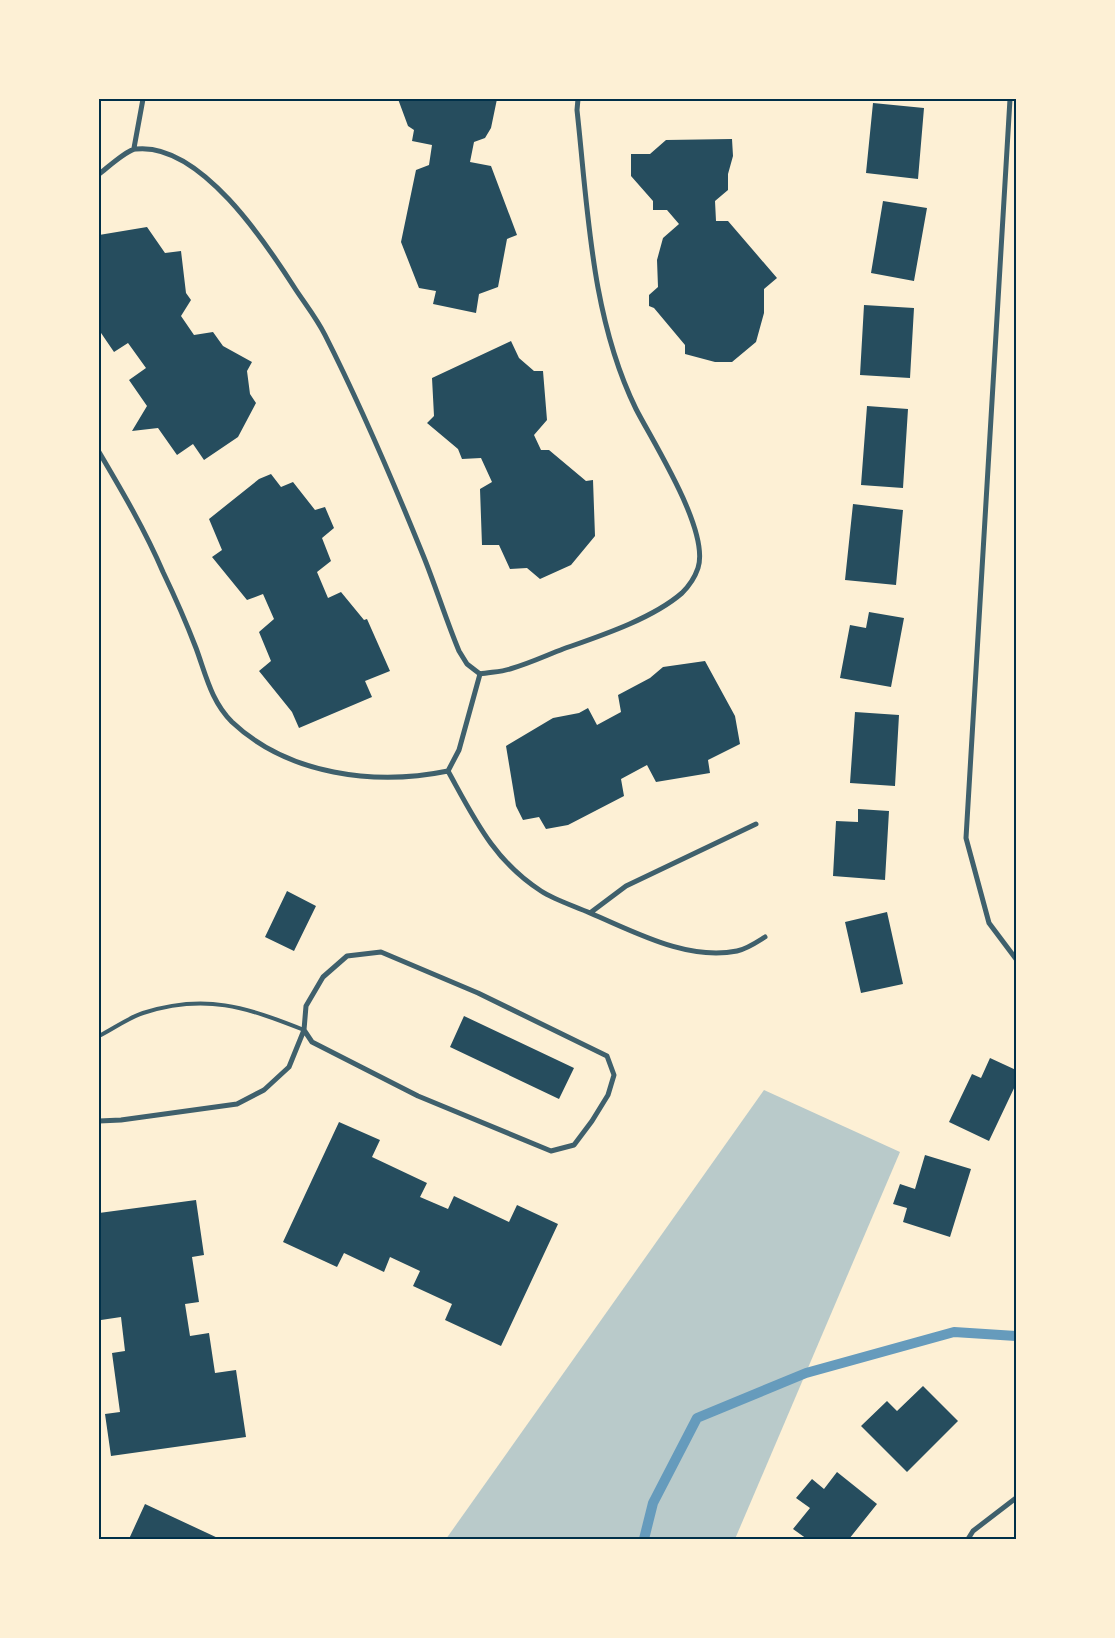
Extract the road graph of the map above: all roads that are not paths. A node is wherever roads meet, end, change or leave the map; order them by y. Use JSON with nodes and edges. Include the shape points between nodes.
{"nodes":[{"id":1,"x":143,"y":99,"type":"edge"},
{"id":2,"x":578,"y":99,"type":"edge"},
{"id":3,"x":1010,"y":99,"type":"edge"},
{"id":4,"x":134,"y":148,"type":"junction"},
{"id":5,"x":99,"y":174,"type":"edge"},
{"id":6,"x":99,"y":452,"type":"edge"},
{"id":7,"x":480,"y":674,"type":"junction"},
{"id":8,"x":448,"y":771,"type":"junction"},
{"id":9,"x":756,"y":824,"type":"dead end"},
{"id":10,"x":590,"y":913,"type":"junction"},
{"id":11,"x":765,"y":937,"type":"dead end"},
{"id":12,"x":1016,"y":959,"type":"edge"},
{"id":13,"x":304,"y":1030,"type":"junction"},
{"id":14,"x":99,"y":1036,"type":"edge"},
{"id":15,"x":99,"y":1121,"type":"edge"},
{"id":16,"x":1016,"y":1498,"type":"edge"},
{"id":17,"x":968,"y":1539,"type":"edge"}],
"edges":[{"from":1,"to":4,"type":"street"},
{"from":2,"to":7,"type":"street","via":[[594,267],[609,338],[636,407],[697,531],[698,567],[682,593],[616,630],[508,670]]},
{"from":3,"to":12,"type":"street","via":[[966,838],[989,922]]},
{"from":4,"to":5,"type":"street"},
{"from":4,"to":7,"type":"street","via":[[160,150],[193,168],[238,208],[276,258],[324,332],[370,429],[459,651],[467,664]]},
{"from":6,"to":8,"type":"street","via":[[130,504],[163,571],[196,648],[210,692],[231,721],[269,750],[321,769],[359,776],[408,777]]},
{"from":7,"to":8,"type":"street","via":[[459,750]]},
{"from":8,"to":10,"type":"street","via":[[488,842],[510,867],[542,892]]},
{"from":9,"to":10,"type":"street","via":[[626,886]]},
{"from":10,"to":11,"type":"street","via":[[653,939],[704,954],[739,951]]},
{"from":13,"to":13,"type":"street","via":[[306,1006],[323,977],[347,956],[381,952],[607,1056],[614,1075],[608,1094],[574,1145],[551,1151],[418,1096],[312,1042]]},
{"from":13,"to":14,"type":"lane","via":[[252,1010],[224,1004],[182,1004],[142,1013]]},
{"from":13,"to":15,"type":"street","via":[[289,1067],[264,1090],[237,1104]]},
{"from":16,"to":17,"type":"street","via":[[973,1531]]}]}
